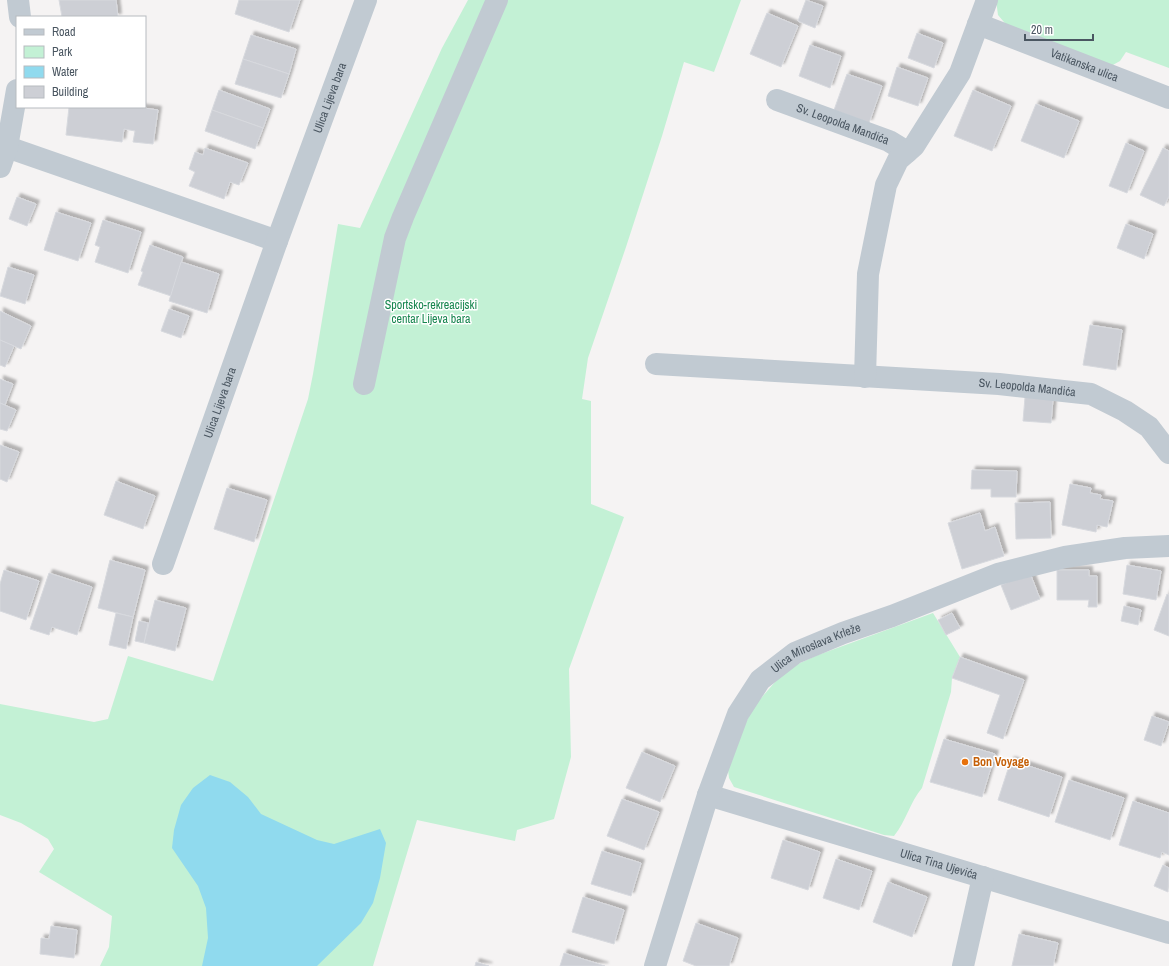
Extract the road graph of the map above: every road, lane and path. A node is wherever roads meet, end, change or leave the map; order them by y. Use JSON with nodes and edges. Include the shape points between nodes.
{"nodes":[{"id":1,"x":18,"y":0,"type":"edge"},
{"id":2,"x":366,"y":0,"type":"edge"},
{"id":3,"x":497,"y":0,"type":"edge"},
{"id":4,"x":987,"y":0,"type":"edge"},
{"id":5,"x":20,"y":16,"type":"edge"},
{"id":6,"x":978,"y":24,"type":"junction"},
{"id":7,"x":16,"y":95,"type":"edge"},
{"id":8,"x":1169,"y":98,"type":"edge"},
{"id":9,"x":777,"y":100,"type":"dead end"},
{"id":10,"x":907,"y":152,"type":"junction"},
{"id":11,"x":4,"y":157,"type":"edge"},
{"id":12,"x":277,"y":241,"type":"junction"},
{"id":13,"x":656,"y":364,"type":"dead end"},
{"id":14,"x":865,"y":377,"type":"junction"},
{"id":15,"x":364,"y":384,"type":"dead end"},
{"id":16,"x":1169,"y":452,"type":"edge"},
{"id":17,"x":1169,"y":546,"type":"edge"},
{"id":18,"x":163,"y":564,"type":"dead end"},
{"id":19,"x":708,"y":795,"type":"junction"},
{"id":20,"x":983,"y":877,"type":"junction"},
{"id":21,"x":1169,"y":933,"type":"edge"},
{"id":22,"x":655,"y":966,"type":"edge"},
{"id":23,"x":963,"y":966,"type":"edge"}],
"edges":[{"from":1,"to":5,"type":"street"},
{"from":2,"to":12,"type":"street","name":"Ulica Lijeva bara"},
{"from":3,"to":15,"type":"street","via":[[394,238]]},
{"from":4,"to":6,"type":"street"},
{"from":6,"to":8,"type":"street","name":"Vatikanska ulica"},
{"from":6,"to":10,"type":"street","name":"Sv. Leopolda Mandića","via":[[960,73],[914,146]]},
{"from":7,"to":11,"type":"street"},
{"from":9,"to":10,"type":"street","name":"Sv. Leopolda Mandića","via":[[889,141]]},
{"from":10,"to":14,"type":"street","name":"Sv. Leopolda Mandića","via":[[898,160],[886,184],[868,274]]},
{"from":11,"to":12,"type":"street"},
{"from":12,"to":18,"type":"street","name":"Ulica Lijeva bara"},
{"from":13,"to":14,"type":"street","name":"Sv. Leopolda Mandića"},
{"from":14,"to":16,"type":"street","name":"Sv. Leopolda Mandića","via":[[999,384],[1091,394],[1126,411],[1149,427]]},
{"from":17,"to":19,"type":"street","name":"Ulica Miroslava Krleže","via":[[1125,548],[1065,556],[998,574],[892,616],[843,632],[795,653],[760,680],[738,714]]},
{"from":19,"to":20,"type":"street","name":"Ulica Tina Ujevića"},
{"from":19,"to":22,"type":"street","name":"Ulica Miroslava Krleže"},
{"from":20,"to":21,"type":"street","name":"Ulica Tina Ujevića"},
{"from":20,"to":23,"type":"street"}]}
